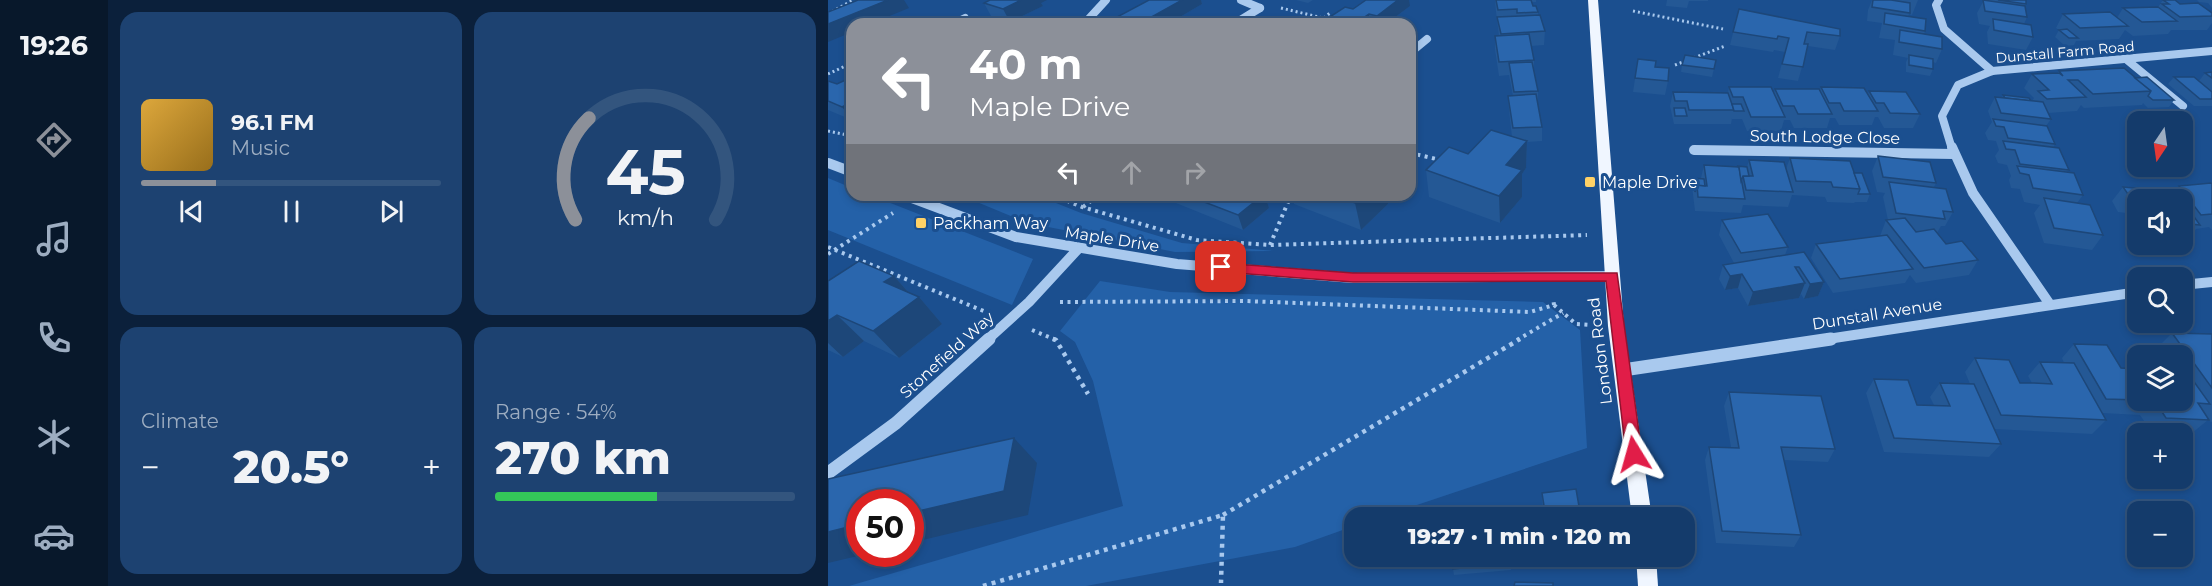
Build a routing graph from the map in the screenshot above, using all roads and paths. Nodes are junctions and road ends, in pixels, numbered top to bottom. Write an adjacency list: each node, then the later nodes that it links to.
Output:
1 (853, 0): 8 (path)
2 (1106, 0): 10 (street)
3 (1241, 0): 6 (street)
4 (1593, 0): 38 (main road, London Road)
5 (1939, 0): 21 (street)
6 (1260, 8): 11 (street); 12 (path)
7 (1633, 11): 13 (path)
8 (828, 14)
9 (1330, 14): 12 (path)
10 (1090, 18)
11 (1244, 18)
12 (1323, 18)
13 (1723, 28)
14 (1427, 39): 16 (street)
15 (1725, 46): 19 (path)
16 (1416, 48)
17 (2212, 51): 18 (street, Dunstall Farm Road)
18 (2127, 60): 21 (street, Dunstall Farm Road); 23 (street)
19 (1675, 65)
20 (846, 66): 22 (path)
21 (1992, 71): 28 (street, Dunstall Farm Road)
22 (828, 74)
23 (2183, 106)
24 (828, 131): 25 (path)
25 (846, 135)
26 (1694, 150): 28 (street, South Lodge Close)
27 (1416, 154): 29 (path)
28 (1954, 154): 50 (street, Dunstall Farm Road)
29 (1441, 160)
30 (828, 163): 31 (street)
31 (846, 170)
32 (903, 201): 42 (path)
33 (919, 201): 41 (street, Maple Drive)
34 (1068, 201): 37 (path)
35 (1090, 201): 37 (path)
36 (1289, 201): 39 (path)
37 (1082, 207): 39 (path)
38 (1608, 234): 39 (path); 45 (main road, London Road)
39 (1270, 245)
40 (828, 247): 42 (path)
41 (1078, 249): 44 (street, Maple Drive); 49 (street, Stonefield Way)
42 (836, 250): 43 (path); 53 (path)
43 (828, 254)
44 (1552, 276): 45 (street, Maple Drive); 51 (path)
45 (1612, 276): 54 (main road, London Road)
46 (2212, 282): 47 (street)
47 (2193, 284)
48 (2127, 293): 50 (street, Dunstall Avenue)
49 (1029, 302): 51 (path); 53 (street, Stonefield Way)
50 (2049, 303): 55 (street, Dunstall Avenue)
51 (1554, 305): 52 (path)
52 (1563, 313): 54 (path); 59 (path)
53 (1008, 321): 56 (path); 57 (street, Stonefield Way)
54 (1617, 326): 55 (main road, London Road)
55 (1623, 370): 58 (main road, London Road)
56 (1088, 394)
57 (828, 473)
58 (1640, 507)
59 (1223, 515): 61 (path); 62 (path)
60 (1647, 567): 63 (main road)
61 (1221, 583)
62 (983, 586)
63 (1648, 586)

